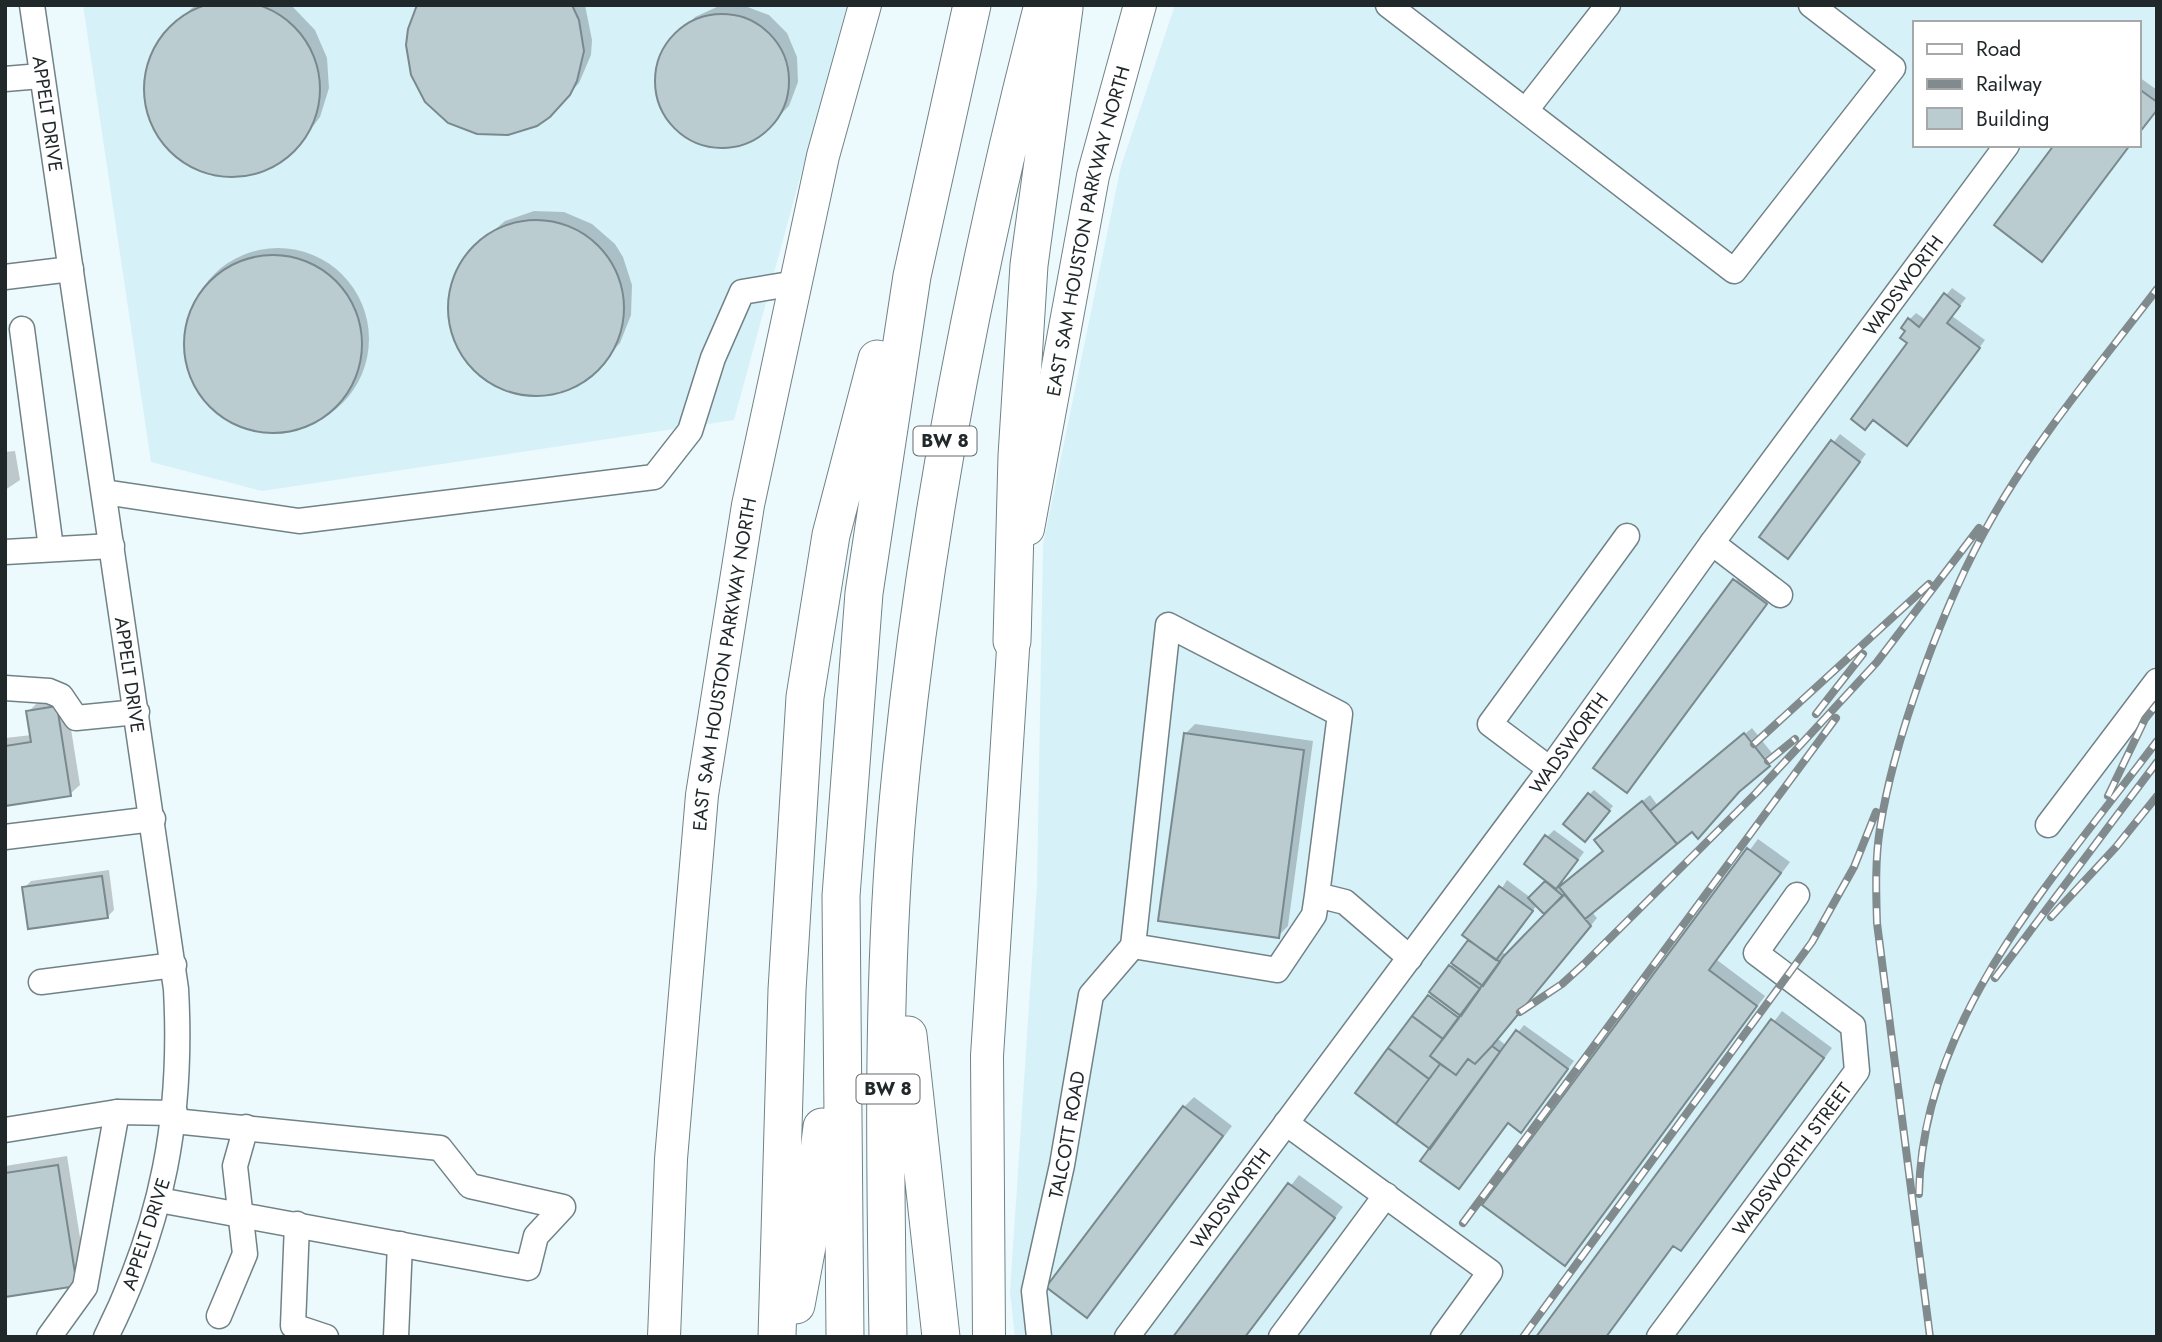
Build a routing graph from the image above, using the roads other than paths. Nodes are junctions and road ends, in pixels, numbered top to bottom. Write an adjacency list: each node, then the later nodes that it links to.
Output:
1 (32, 5): 11 (street, APPELT DRIVE)
2 (865, 5): 17 (main road, EAST SAM HOUSTON PARKWAY NORTH)
3 (972, 5): 10 (highway, BW 8)
4 (1042, 5): 34 (highway, BW 8)
5 (1064, 5): 26 (highway)
6 (1140, 5): 26 (main road, EAST SAM HOUSTON PARKWAY NORTH)
7 (1388, 5): 13 (street)
8 (1608, 5): 13 (street)
9 (1811, 5): 13 (street)
10 (962, 44): 37 (highway, BW 8); 47 (highway)
11 (41, 76): 12 (street); 15 (street, APPELT DRIVE)
12 (5, 79)
13 (1526, 110)
14 (2006, 147): 21 (street, WADSWORTH)
15 (71, 269): 16 (street); 19 (street, APPELT DRIVE)
16 (5, 277)
17 (796, 283): 19 (street); 58 (main road, EAST SAM HOUSTON PARKWAY NORTH)
18 (22, 329): 23 (street)
19 (104, 492): 22 (street, APPELT DRIVE)
20 (1627, 536): 30 (street)
21 (1712, 543): 25 (street); 30 (street, WADSWORTH)
22 (112, 546): 23 (street); 29 (street, APPELT DRIVE)
23 (51, 548): 24 (street)
24 (5, 552)
25 (1780, 595)
26 (1012, 641): 65 (main road, EAST SAM HOUSTON PARKWAY NORTH)
27 (2157, 681): 32 (street)
28 (5, 688): 29 (street)
29 (137, 712): 31 (street, APPELT DRIVE)
30 (1550, 769): 39 (street, WADSWORTH)
31 (153, 819): 33 (street); 40 (street, APPELT DRIVE)
32 (2048, 825)
33 (5, 837)
34 (892, 884): 63 (highway, BW 8); 64 (highway)
35 (1317, 895): 38 (street); 38 (street); 39 (street)
36 (1797, 895): 70 (street, WADSWORTH STREET)
37 (841, 896): 61 (highway); 62 (highway, BW 8)
38 (1133, 946): 66 (street, TALCOTT ROAD)
39 (1410, 958): 44 (street, WADSWORTH)
40 (174, 965): 41 (street); 43 (street, APPELT DRIVE)
41 (41, 982)
42 (117, 1112): 43 (street); 46 (street); 54 (street)
43 (175, 1117): 45 (street); 49 (street, APPELT DRIVE)
44 (1286, 1123): 48 (street); 67 (street, WADSWORTH)
45 (246, 1127): 50 (street); 52 (street)
46 (5, 1129)
47 (781, 1186): 59 (highway); 60 (highway)
48 (1386, 1195): 68 (street); 69 (street)
49 (159, 1200): 50 (street); 55 (street, APPELT DRIVE)
50 (238, 1213): 51 (street); 53 (street)
51 (297, 1224): 52 (street); 56 (street)
52 (400, 1244): 57 (street)
53 (219, 1316)
54 (49, 1337)
55 (106, 1337)
56 (326, 1337)
57 (396, 1337)
58 (664, 1337)
59 (764, 1337)
60 (777, 1337)
61 (789, 1337)
62 (845, 1337)
63 (888, 1337)
64 (941, 1337)
65 (989, 1337)
66 (1039, 1337)
67 (1127, 1337)
68 (1281, 1337)
69 (1443, 1337)
70 (1659, 1337)

